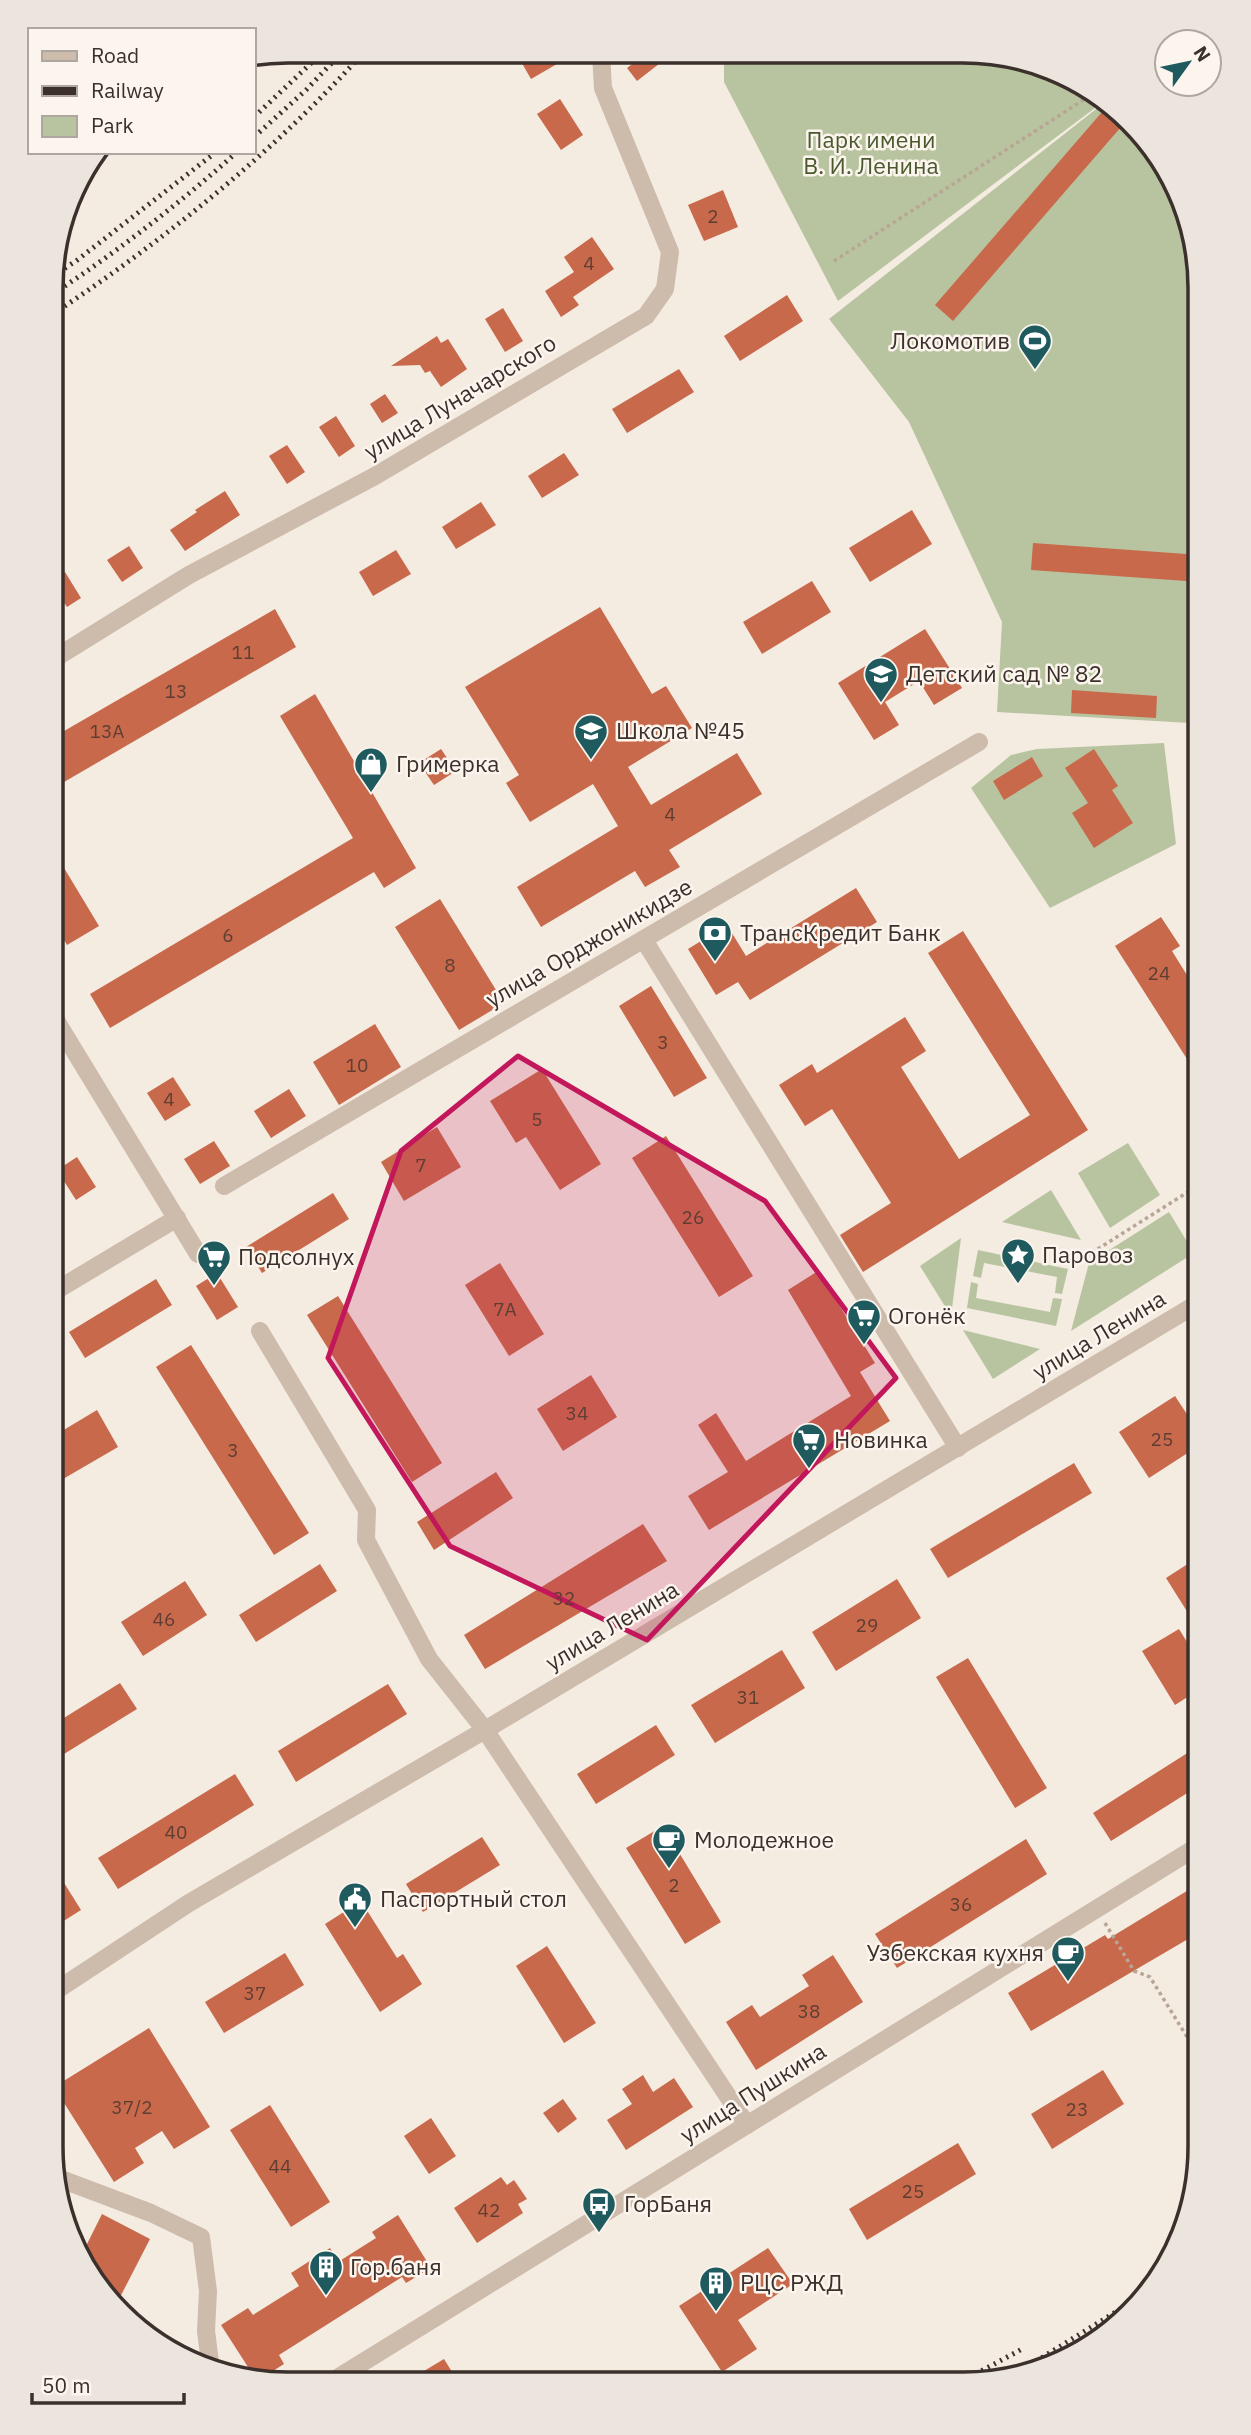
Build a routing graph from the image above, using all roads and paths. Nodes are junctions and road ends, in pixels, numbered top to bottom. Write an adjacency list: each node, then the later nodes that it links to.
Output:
1 (602, 63): 4 (street, улица Луначарского)
2 (1085, 99): 3 (path)
3 (834, 261)
4 (63, 653)
5 (979, 742): 6 (street, улица Орджоникидзе)
6 (644, 940): 8 (street, улица Орджоникидзе); 16 (street)
7 (63, 1032): 10 (street)
8 (224, 1186)
9 (1188, 1192): 12 (path)
10 (177, 1218): 11 (street); 13 (street)
11 (198, 1254)
12 (1074, 1264)
13 (63, 1286)
14 (1188, 1309): 16 (street, улица Ленина)
15 (260, 1331): 17 (street)
16 (958, 1448): 17 (street, улица Ленина)
17 (485, 1730): 20 (street, улица Ленина); 22 (street)
18 (1188, 1852): 19 (street, улица Пушкина)
19 (1097, 1909): 21 (path); 22 (street, улица Пушкина)
20 (63, 1986)
21 (1188, 2039)
22 (747, 2125): 25 (street, улица Пушкина)
23 (66, 2181): 24 (street)
24 (209, 2357)
25 (347, 2372)

